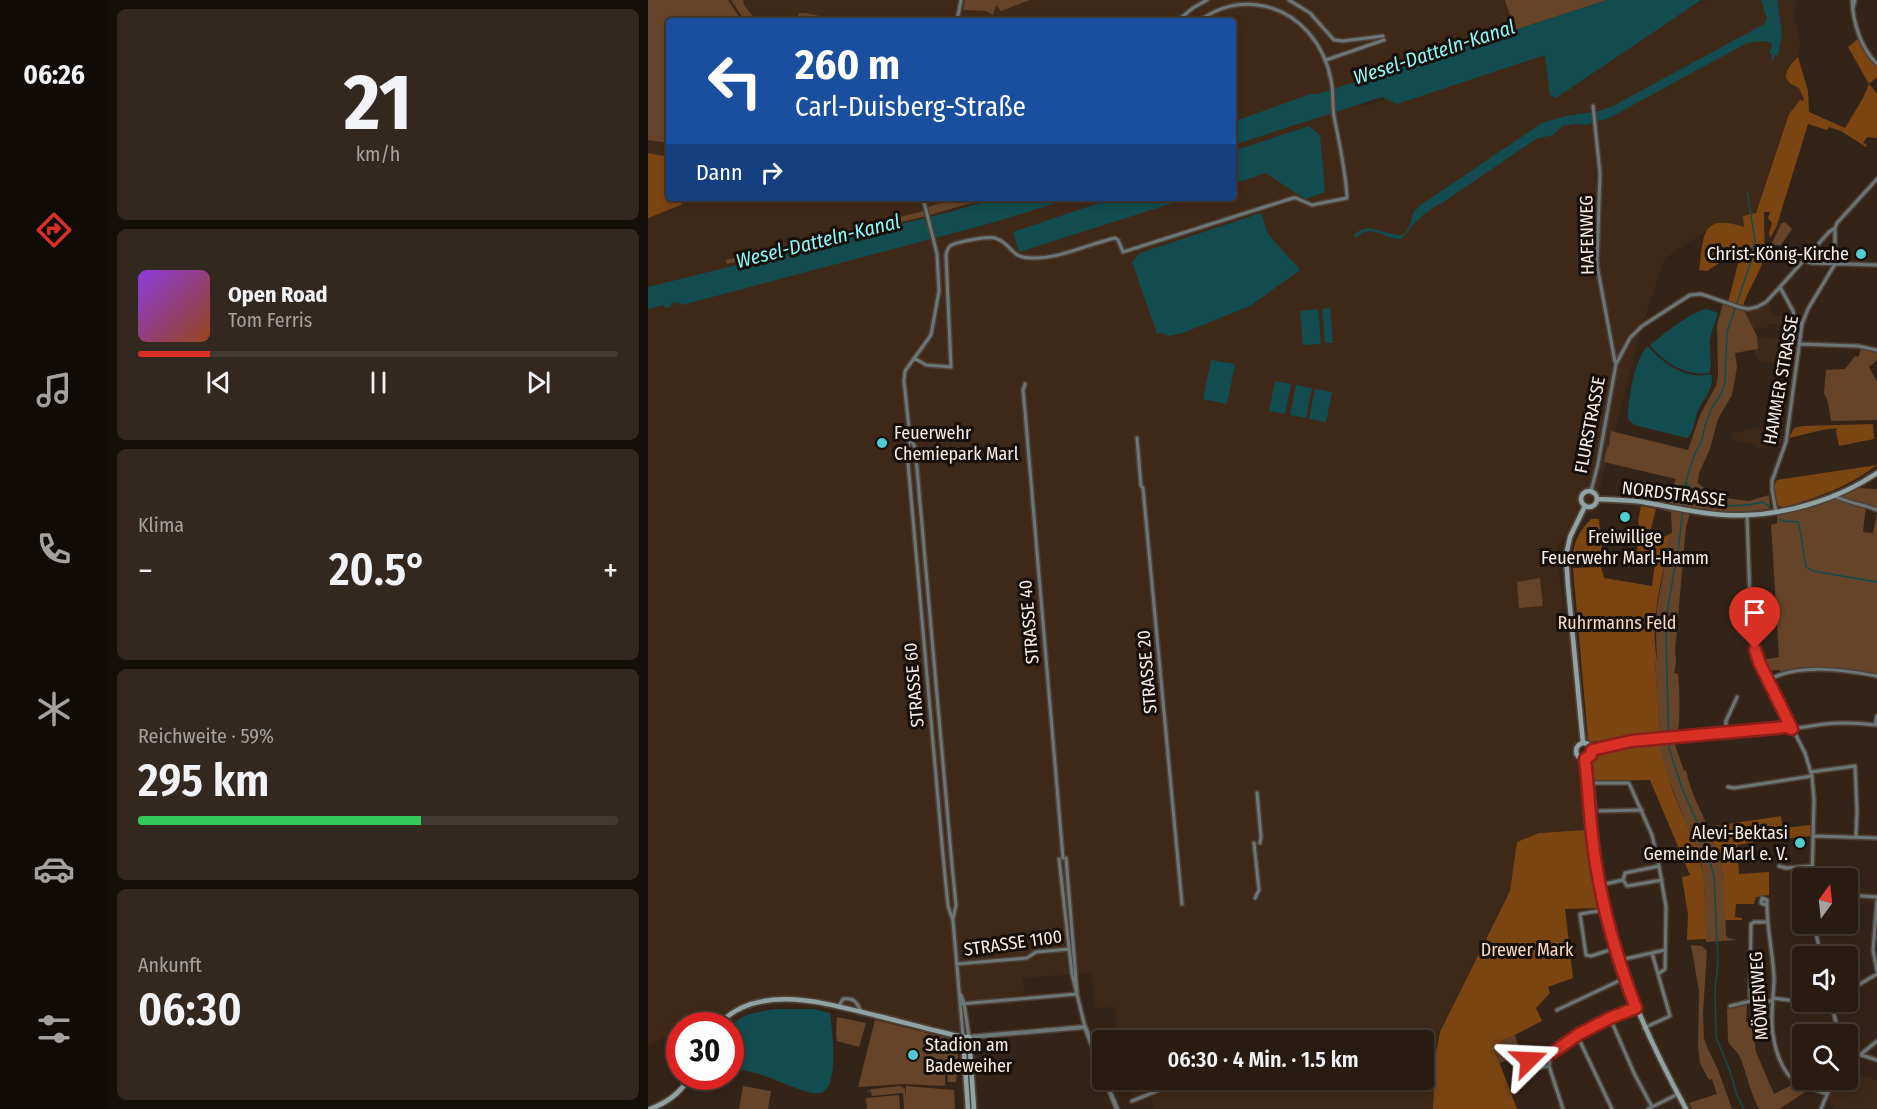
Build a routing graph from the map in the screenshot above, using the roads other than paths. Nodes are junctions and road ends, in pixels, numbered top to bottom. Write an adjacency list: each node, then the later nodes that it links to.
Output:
1 (961, 0): 5 (street)
2 (1207, 0): 6 (street)
3 (1290, 0): 8 (street)
4 (1853, 0): 9 (street)
5 (958, 18)
6 (1181, 18)
7 (1204, 18): 8 (street)
8 (1326, 60): 21 (street)
9 (1877, 64)
10 (1593, 106): 22 (street, HAFENWEG)
11 (1877, 179): 13 (street)
12 (924, 201): 21 (street)
13 (1835, 228): 14 (street); 15 (street)
14 (1804, 260): 15 (street); 17 (street)
15 (1835, 264): 16 (street); 18 (street, HAMMER STRASSE)
16 (1877, 265)
17 (1779, 287): 18 (street); 22 (street)
18 (1802, 324): 19 (street, HAMMER STRASSE)
19 (1799, 344): 20 (street); 32 (street, HAMMER STRASSE)
20 (1877, 350)
21 (914, 358): 24 (street, STRASSE 60)
22 (1616, 364): 27 (street, FLURSTRASSE)
23 (1025, 384): 55 (street, STRASSE 40)
24 (910, 438): 68 (street, STRASSE 60); 68 (street)
25 (1137, 438): 65 (street, STRASSE 20)
26 (1877, 473): 28 (main road); 28 (main road)
27 (1591, 491): 29 (main road); 30 (main road)
28 (1833, 495): 31 (street); 32 (main road, NORDSTRASSE)
29 (1598, 499): 30 (main road); 33 (main road, NORDSTRASSE)
30 (1585, 506): 41 (main road)
31 (1877, 510)
32 (1776, 512): 33 (main road, NORDSTRASSE)
33 (1747, 515): 35 (street)
34 (1877, 675): 35 (street)
35 (1768, 680): 39 (street)
36 (1737, 697): 40 (street)
37 (1877, 716): 38 (street)
38 (1876, 725): 39 (street)
39 (1792, 729): 40 (street); 44 (street)
40 (1726, 733): 42 (street)
41 (1583, 743): 42 (main road); 43 (main road)
42 (1592, 750): 43 (main road)
43 (1585, 759): 61 (main road)
44 (1812, 774): 46 (street); 50 (street); 51 (street)
45 (1596, 783): 48 (street)
46 (1728, 787)
47 (1257, 793): 54 (street)
48 (1642, 810): 49 (street); 56 (street)
49 (1600, 811)
50 (1814, 836): 51 (street); 58 (street)
51 (1856, 836): 52 (street)
52 (1877, 838)
53 (1254, 843): 63 (street)
54 (1260, 843)
55 (1063, 858): 71 (street); 71 (street, STRASSE 40)
56 (1659, 866): 59 (street); 60 (street)
57 (1779, 866): 58 (street)
58 (1812, 866)
59 (1623, 880): 60 (street); 61 (street)
60 (1662, 880): 72 (street)
61 (1600, 885): 67 (main road)
62 (1858, 896): 64 (street)
63 (1256, 898)
64 (1877, 899): 76 (street)
65 (1182, 904)
66 (1766, 905): 69 (street, MÖWENWEG)
67 (1605, 910): 70 (main road); 70 (street)
68 (953, 921): 75 (street, STRASSE 60)
69 (1767, 922): 81 (street, MÖWENWEG); 82 (street)
70 (1616, 948): 74 (main road)
71 (1071, 949): 75 (street, STRASSE 1100); 80 (street)
72 (1665, 950): 73 (street); 77 (street)
73 (1652, 953): 74 (street); 77 (street)
74 (1620, 960): 78 (main road)
75 (957, 964): 84 (street, STRASSE 60)
76 (1877, 972): 79 (street)
77 (1658, 974): 93 (street)
78 (1625, 978): 87 (main road); 88 (street)
79 (1858, 984)
80 (1077, 994): 84 (street); 92 (street)
81 (1773, 1000): 82 (street); 83 (street); 109 (street, MÖWENWEG)
82 (1751, 1001): 85 (street)
83 (1792, 1001)
84 (962, 1004): 95 (street, STRASSE 60)
85 (1730, 1006)
86 (838, 1007): 89 (main road); 89 (street); 90 (main road)
87 (1636, 1008): 91 (street); 93 (main road)
88 (1557, 1010)
89 (861, 1011): 95 (main road)
90 (734, 1012)
91 (1610, 1018): 94 (street); 112 (street)
92 (1085, 1027): 95 (street); 97 (street)
93 (1644, 1028): 108 (main road)
94 (1577, 1035): 98 (street); 118 (street)
95 (966, 1037): 114 (main road); 115 (main road)
96 (1877, 1041): 99 (street)
97 (1092, 1046)
98 (1552, 1053): 100 (street); 102 (street)
99 (1860, 1055): 101 (street)
100 (1550, 1060): 102 (street); 103 (street)
101 (1877, 1060)
102 (1528, 1063): 103 (street)
103 (1550, 1066): 117 (street)
104 (680, 1090): 111 (main road)
105 (1110, 1090): 116 (street)
106 (1160, 1090): 110 (street)
107 (1829, 1090): 109 (street)
108 (1678, 1094): 112 (street); 119 (main road)
109 (1827, 1094): 120 (street)
110 (1132, 1101)
111 (663, 1107): 113 (main road)
112 (1650, 1108)
113 (650, 1109)
114 (968, 1109)
115 (974, 1109)
116 (1117, 1109)
117 (1563, 1109)
118 (1612, 1109)
119 (1686, 1109)
120 (1821, 1109)

